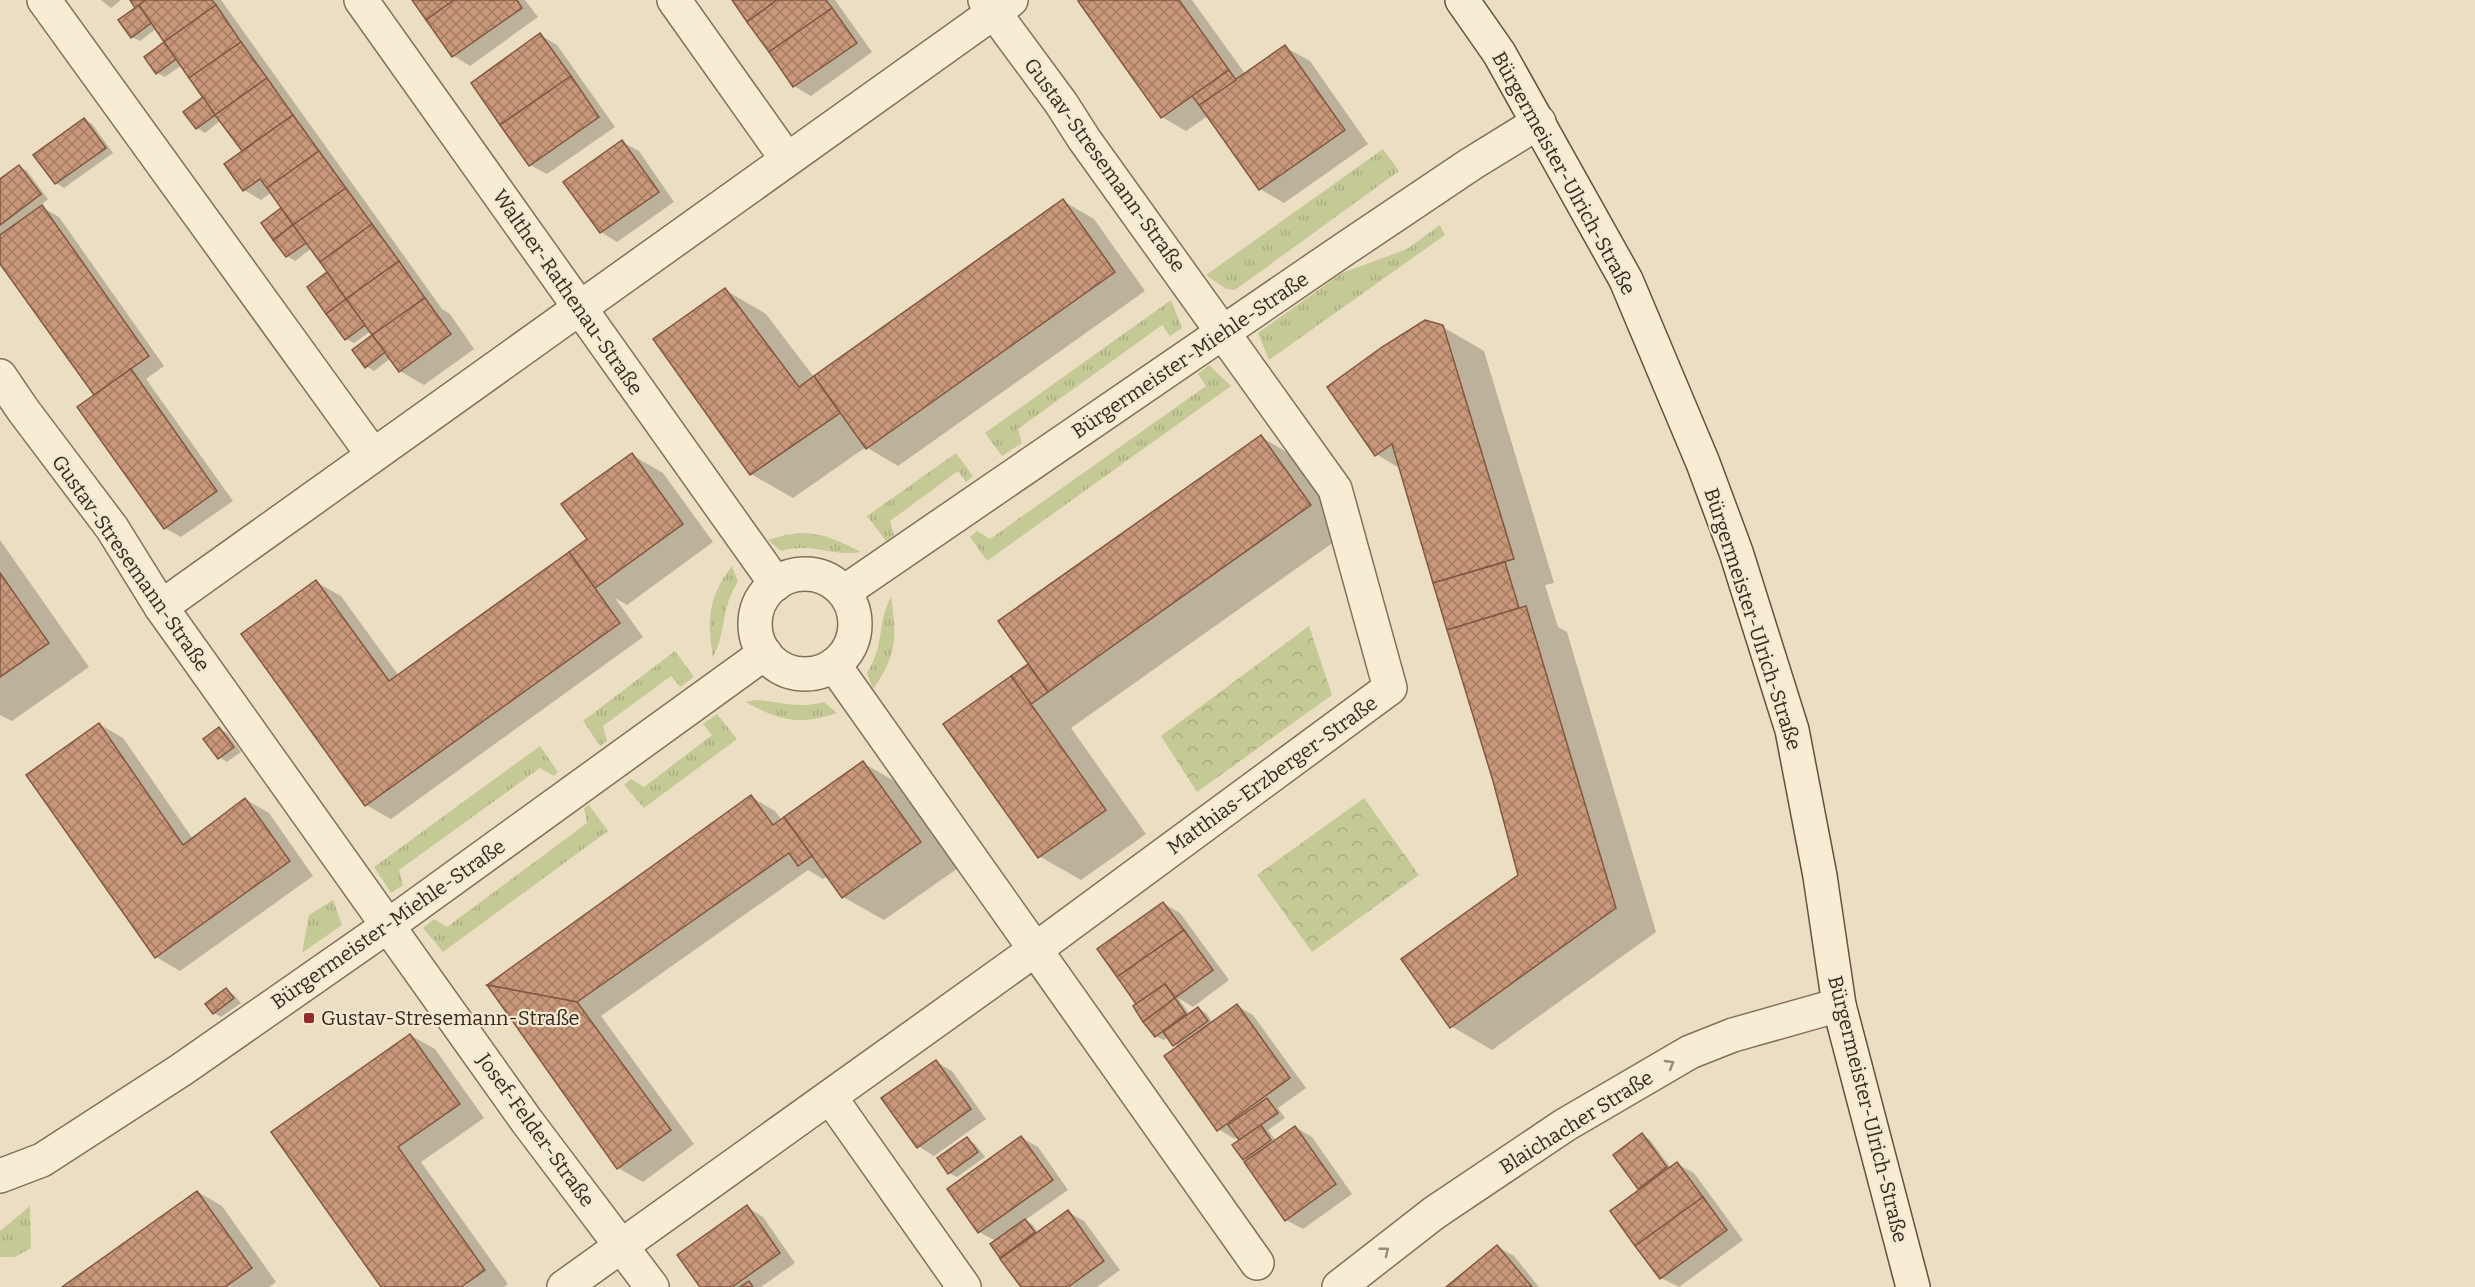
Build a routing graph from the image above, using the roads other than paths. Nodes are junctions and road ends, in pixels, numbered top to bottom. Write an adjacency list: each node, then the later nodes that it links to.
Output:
1 (44, 0): 11 (street)
2 (361, 0): 8 (street, Walther-Rathenau-Straße)
3 (674, 0): 7 (street)
4 (1462, 0): 6 (street, Bürgermeister-Ulrich-Straße)
5 (997, 4): 7 (street); 9 (street, Gustav-Stresemann-Straße)
6 (1539, 122): 9 (street, Bürgermeister-Miehle-Straße); 19 (street, Bürgermeister-Ulrich-Straße)
7 (786, 158): 8 (street)
8 (579, 308): 11 (street); 12 (street, Walther-Rathenau-Straße)
9 (1223, 332): 13 (street, Bürgermeister-Miehle-Straße); 18 (street, Matthias-Erzberger-Straße)
10 (0, 376): 14 (street, Gustav-Stresemann-Straße)
11 (373, 455): 14 (street)
12 (776, 584): 13 (street); 15 (street)
13 (844, 592): 16 (street)
14 (161, 607): 17 (street, Gustav-Stresemann-Straße)
15 (765, 653): 16 (street); 17 (street, Bürgermeister-Miehle-Straße)
16 (834, 665): 18 (street)
17 (388, 925): 21 (street, Bürgermeister-Miehle-Straße); 22 (street, Josef-Felder-Straße)
18 (1036, 949): 20 (street, Matthias-Erzberger-Straße); 23 (street)
19 (1839, 1005): 27 (street, Blaichacher Straße, one-way to 19); 28 (street, Bürgermeister-Ulrich-Straße)
20 (830, 1097): 22 (street, Matthias-Erzberger-Straße); 26 (street)
21 (0, 1176)
22 (622, 1246): 24 (street); 25 (street, Josef-Felder-Straße)
23 (1257, 1263)
24 (564, 1287)
25 (652, 1287)
26 (964, 1287)
27 (1339, 1287)
28 (1913, 1287)

